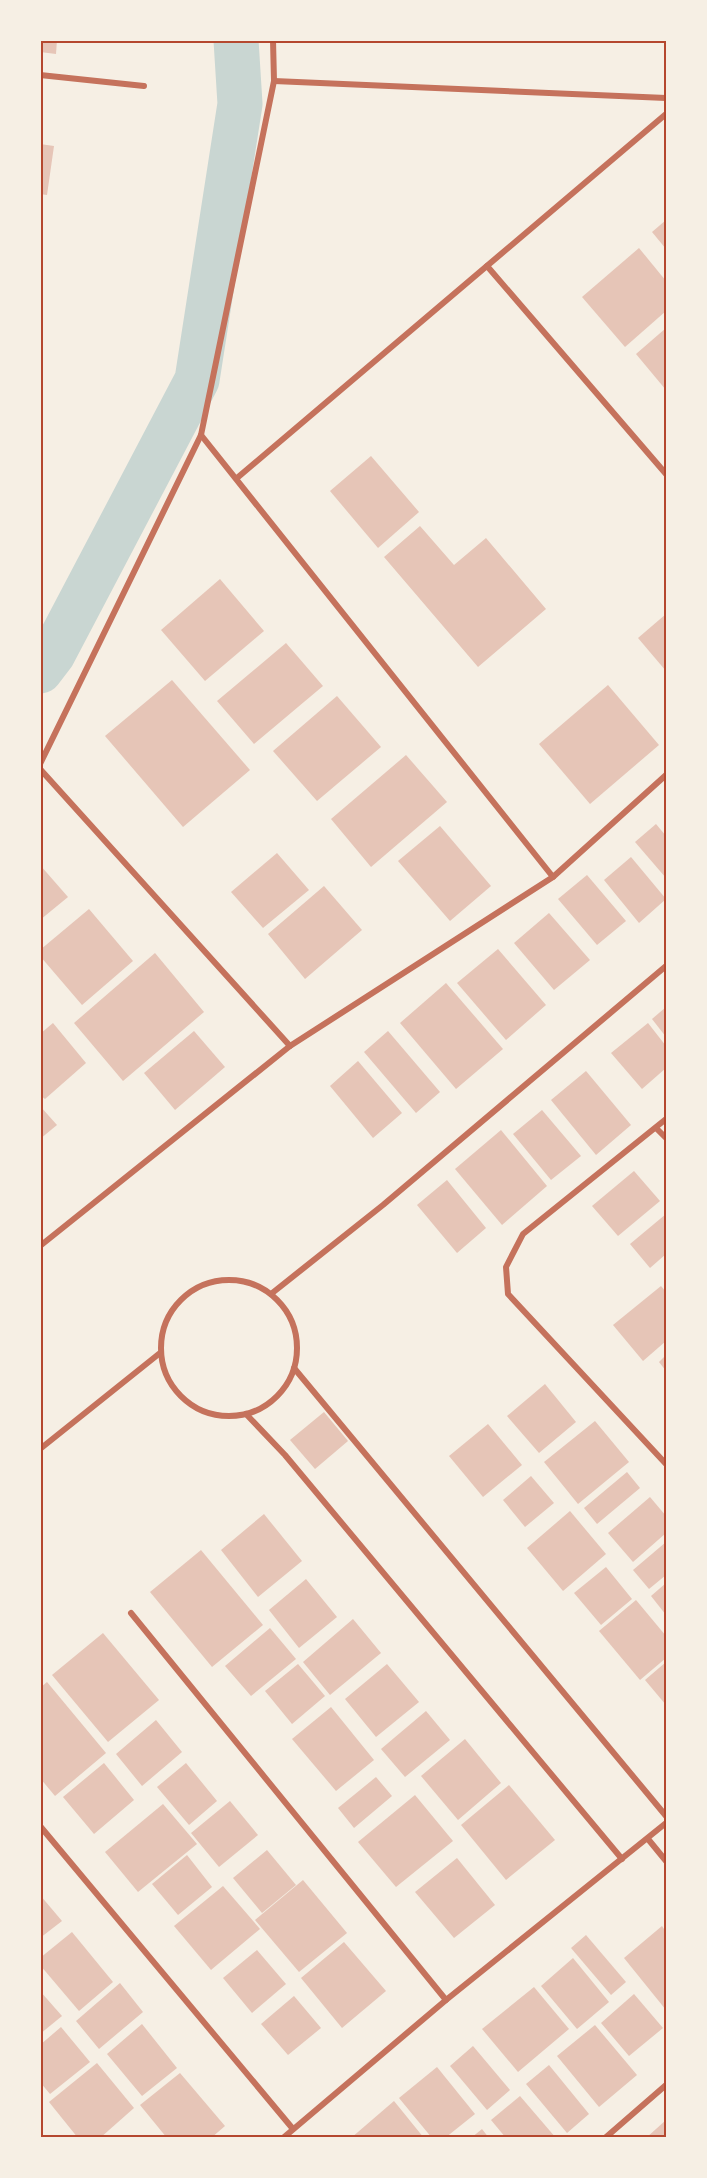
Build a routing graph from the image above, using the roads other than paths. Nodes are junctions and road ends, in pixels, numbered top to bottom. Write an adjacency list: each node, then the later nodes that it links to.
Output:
1 (273, 40): 3 (street)
2 (40, 75): 4 (street)
3 (274, 81): 5 (street); 8 (street)
4 (144, 86)
5 (666, 98)
6 (666, 114): 7 (street)
7 (487, 266): 9 (street); 10 (street)
8 (201, 435): 10 (street); 11 (street)
9 (666, 474)
10 (237, 478): 14 (street)
11 (40, 764)
12 (40, 769): 16 (street)
13 (666, 776): 14 (street)
14 (553, 877): 16 (street)
15 (666, 966): 21 (street)
16 (290, 1046): 20 (street)
17 (666, 1119): 18 (street)
18 (656, 1128): 19 (street); 26 (street)
19 (666, 1138)
20 (40, 1246)
21 (271, 1294): 22 (street); 23 (street)
22 (160, 1353): 24 (street); 25 (street)
23 (294, 1368): 24 (street); 28 (street)
24 (246, 1414): 32 (street)
25 (40, 1449)
26 (666, 1464)
27 (131, 1613): 34 (street)
28 (666, 1816)
29 (666, 1823): 31 (street)
30 (40, 1826): 36 (street)
31 (648, 1839): 32 (street); 33 (street)
32 (622, 1859): 34 (street)
33 (666, 1861)
34 (446, 2000): 36 (street)
35 (666, 2085): 38 (street)
36 (293, 2129): 37 (street)
37 (283, 2138)
38 (605, 2138)

